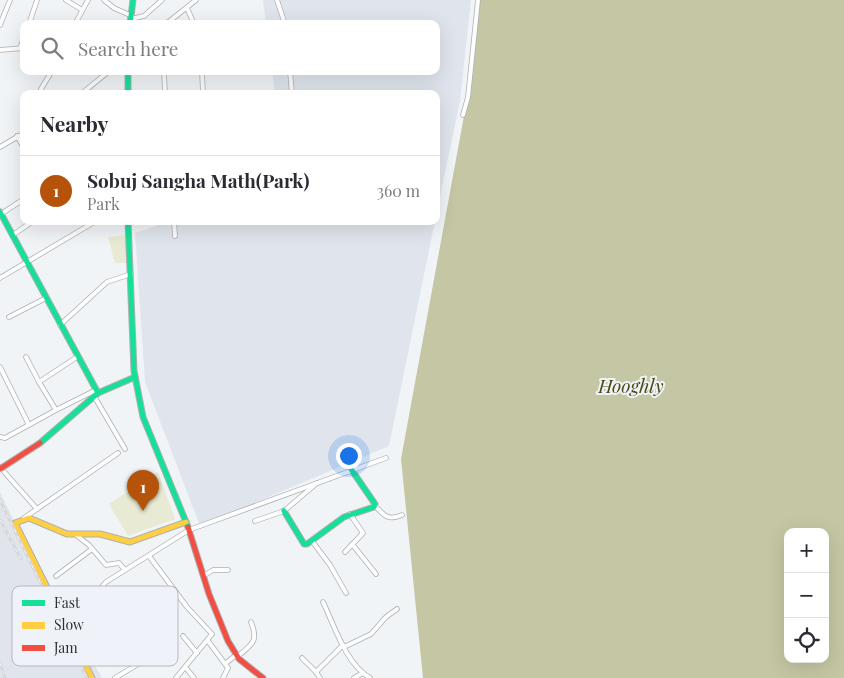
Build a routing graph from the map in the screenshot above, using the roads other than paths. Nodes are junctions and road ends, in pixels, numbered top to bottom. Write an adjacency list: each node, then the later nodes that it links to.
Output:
1 (10, 0): 19 (street)
2 (37, 0): 13 (street)
3 (66, 0): 12 (street)
4 (88, 0): 12 (street)
5 (104, 0): 15 (street)
6 (134, 0): 15 (street)
7 (162, 0): 15 (street)
8 (196, 0): 11 (street)
9 (277, 0): 18 (street)
10 (478, 0): 34 (street)
11 (187, 8): 16 (street); 17 (street)
12 (82, 10): 14 (street)
13 (30, 20)
14 (77, 20)
15 (131, 20)
16 (171, 20)
17 (192, 20)
18 (283, 20)
19 (0, 22)
20 (20, 48): 21 (street)
21 (0, 50)
22 (50, 75): 28 (street)
23 (104, 75): 29 (street)
24 (128, 75): 30 (street)
25 (164, 75): 31 (street)
26 (202, 75): 32 (street)
27 (290, 75): 33 (street)
28 (41, 90)
29 (85, 90)
30 (128, 90)
31 (165, 90)
32 (203, 90)
33 (292, 90)
34 (463, 115)
35 (20, 135): 36 (street)
36 (17, 136): 37 (street); 38 (street)
37 (20, 141)
38 (0, 147)
39 (20, 202): 40 (street)
40 (0, 214): 45 (street)
41 (27, 225): 45 (street)
42 (88, 225): 47 (street)
43 (128, 225): 48 (street)
44 (174, 225): 46 (street)
45 (13, 235): 47 (street)
46 (175, 236)
47 (27, 262): 49 (street); 50 (street)
48 (131, 274): 52 (street); 56 (street)
49 (0, 278)
50 (46, 298): 51 (street); 52 (street)
51 (10, 317)
52 (60, 324): 54 (street)
53 (26, 357): 57 (street)
54 (77, 357): 57 (street); 58 (street)
55 (0, 367): 60 (street)
56 (135, 377): 58 (street); 76 (street)
57 (39, 382): 59 (street)
58 (96, 393): 59 (street); 63 (street); 66 (street, bridge)
59 (56, 410): 60 (street)
60 (29, 425): 61 (street)
61 (1, 438): 62 (street)
62 (0, 445)
63 (125, 449)
64 (118, 453): 70 (street)
65 (386, 458): 67 (street)
66 (0, 468): 70 (street)
67 (351, 469): 68 (street); 69 (street)
68 (318, 481): 71 (street); 77 (street)
69 (375, 506): 72 (street); 73 (street)
70 (37, 509): 74 (street)
71 (284, 511): 75 (street); 79 (street)
72 (350, 514): 79 (street); 80 (street)
73 (402, 515)
74 (24, 518): 78 (street); 89 (street)
75 (256, 521)
76 (186, 522): 77 (street); 78 (street)
77 (189, 530): 83 (street); 88 (street)
78 (76, 535): 81 (street)
79 (312, 541): 92 (street)
80 (352, 544): 82 (street); 86 (street)
81 (92, 549): 84 (street); 87 (street)
82 (345, 552)
83 (150, 556): 84 (street); 91 (street)
84 (125, 570): 90 (street)
85 (228, 570): 88 (street)
86 (376, 574)
87 (56, 576)
88 (203, 576): 97 (street)
89 (46, 586)
90 (102, 586)
91 (172, 586)
92 (346, 593)
93 (178, 594): 98 (street)
94 (323, 602): 101 (street)
95 (397, 609): 101 (street)
96 (251, 622): 103 (street)
97 (223, 630): 98 (street); 103 (street)
98 (212, 634): 100 (street)
99 (183, 636): 102 (street)
100 (208, 641): 102 (street); 105 (street)
101 (344, 646): 109 (street); 110 (street)
102 (198, 653): 108 (street)
103 (237, 656): 105 (street); 116 (street)
104 (302, 658): 109 (street)
105 (226, 663): 115 (street)
106 (86, 666): 111 (street)
107 (134, 666): 112 (street)
108 (186, 668): 113 (street); 114 (street)
109 (316, 672): 117 (street)
110 (362, 674): 118 (street); 119 (street)
111 (92, 678)
112 (114, 678)
113 (176, 678)
114 (194, 678)
115 (224, 678)
116 (263, 678)
117 (320, 678)
118 (354, 678)
119 (370, 678)

